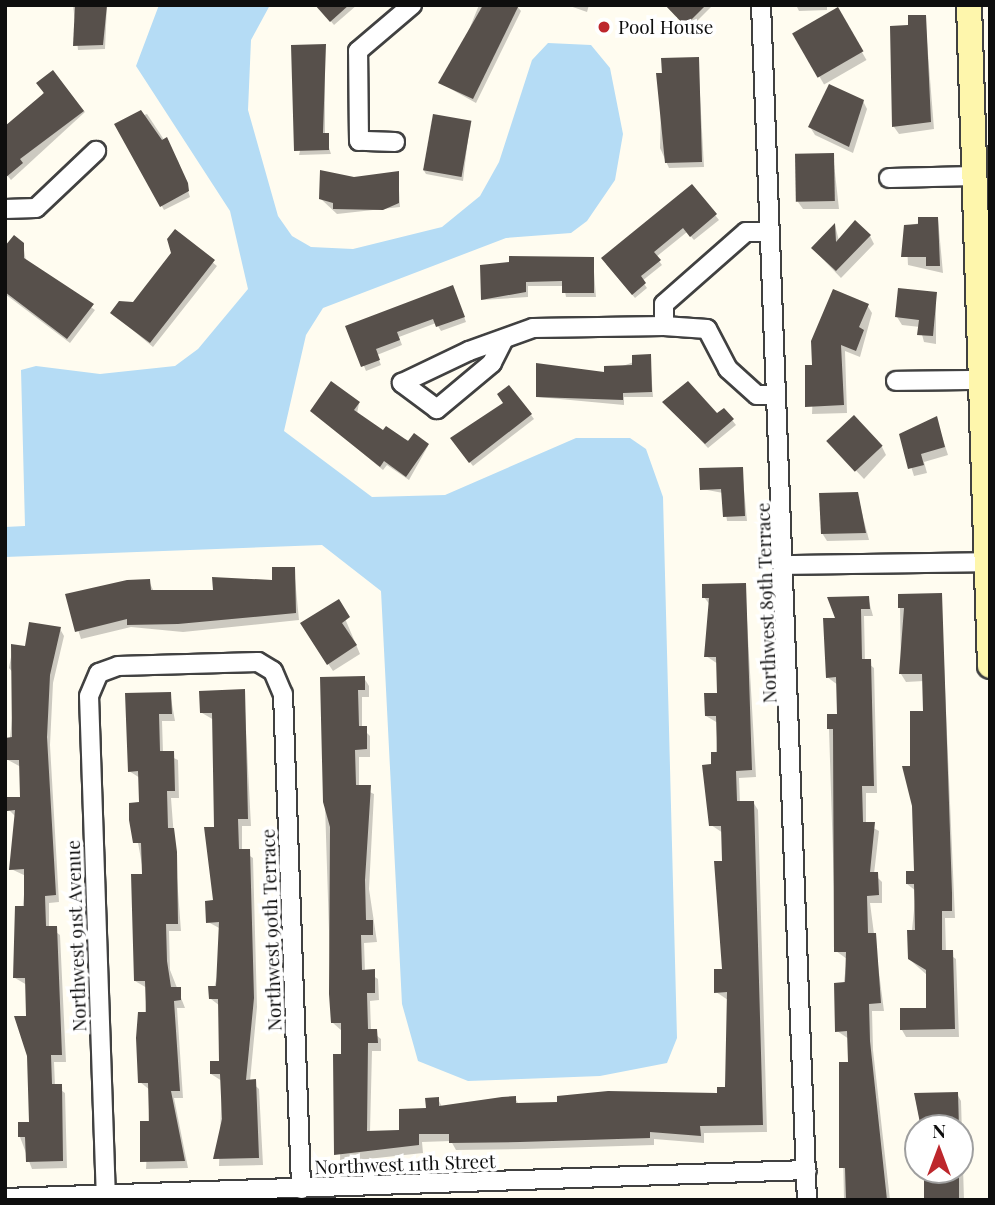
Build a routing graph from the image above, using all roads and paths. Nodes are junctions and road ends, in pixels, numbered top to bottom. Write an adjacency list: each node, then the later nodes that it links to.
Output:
1 (412, 5): 4 (street)
2 (761, 5): 9 (street, Northwest 89th Terrace)
3 (969, 5): 6 (main road)
4 (395, 142)
5 (96, 150): 8 (street)
6 (975, 176): 7 (street); 12 (main road)
7 (889, 178)
8 (5, 209)
9 (768, 232): 10 (street); 14 (street, Northwest 89th Terrace)
10 (664, 326): 11 (street); 14 (street)
11 (504, 339): 11 (street)
12 (981, 380): 13 (street); 15 (main road)
13 (896, 382)
14 (774, 395): 16 (street, Northwest 89th Terrace)
15 (988, 562): 16 (street); 17 (main road)
16 (786, 565): 19 (street, Northwest 89th Terrace)
17 (990, 666)
18 (99, 673): 20 (street, Northwest 90th Terrace); 22 (street, Northwest 91st Avenue)
19 (807, 1170): 20 (street, Northwest 11th Street); 23 (street, Northwest 89th Terrace)
20 (301, 1189): 22 (street, Northwest 11th Street)
21 (5, 1198): 22 (street, Northwest 11th Street)
22 (106, 1198)
23 (807, 1200)

